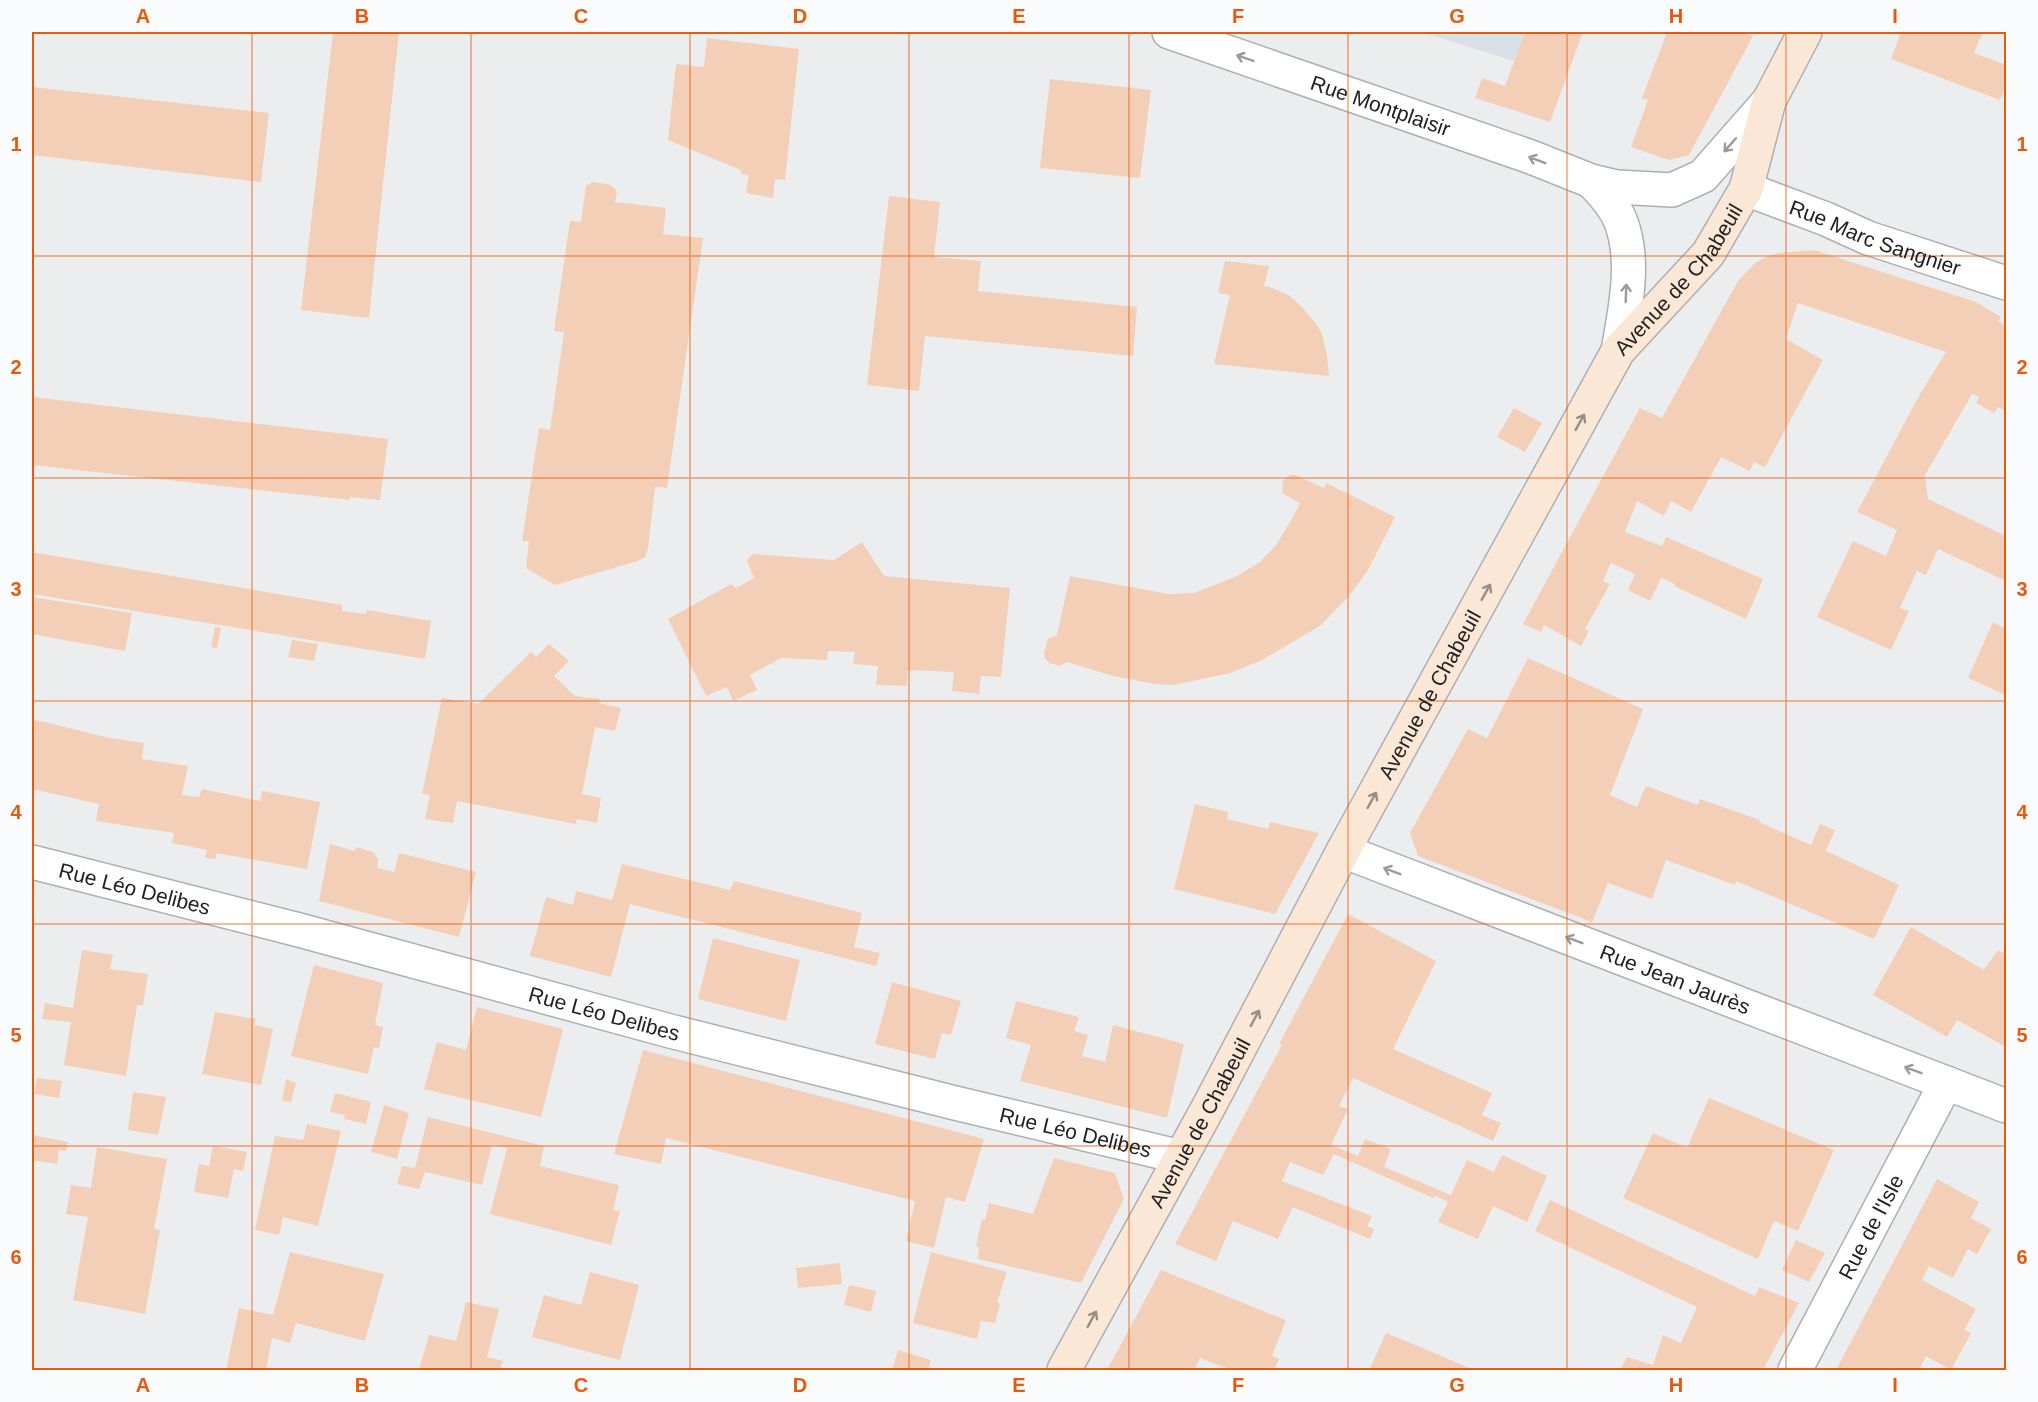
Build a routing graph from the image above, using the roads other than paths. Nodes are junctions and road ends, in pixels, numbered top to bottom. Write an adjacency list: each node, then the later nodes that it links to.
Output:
1 (1169, 32): 4 (street, Rue Montplaisir, one-way to 1)
2 (1797, 45): 3 (main road, Avenue de Chabeuil)
3 (1769, 101): 4 (street, Rue Montplaisir, one-way to 4); 5 (main road, Avenue de Chabeuil)
4 (1591, 181): 7 (street, Rue Montplaisir, one-way to 4)
5 (1746, 189): 6 (street, Rue Marc Sangnier); 7 (main road, Avenue de Chabeuil)
6 (2007, 283)
7 (1618, 351): 8 (main road, Avenue de Chabeuil, one-way to 7)
8 (1343, 851): 10 (street, Rue Jean Jaurès, one-way to 8); 12 (main road, Avenue de Chabeuil, one-way to 8)
9 (32, 862): 12 (street, Rue Léo Delibes)
10 (1946, 1083): 11 (street, Rue Jean Jaurès); 14 (street, Rue de l'Isle)
11 (2007, 1106)
12 (1181, 1156): 13 (main road, Avenue de Chabeuil, one-way to 12)
13 (1064, 1371)
14 (1795, 1371)

